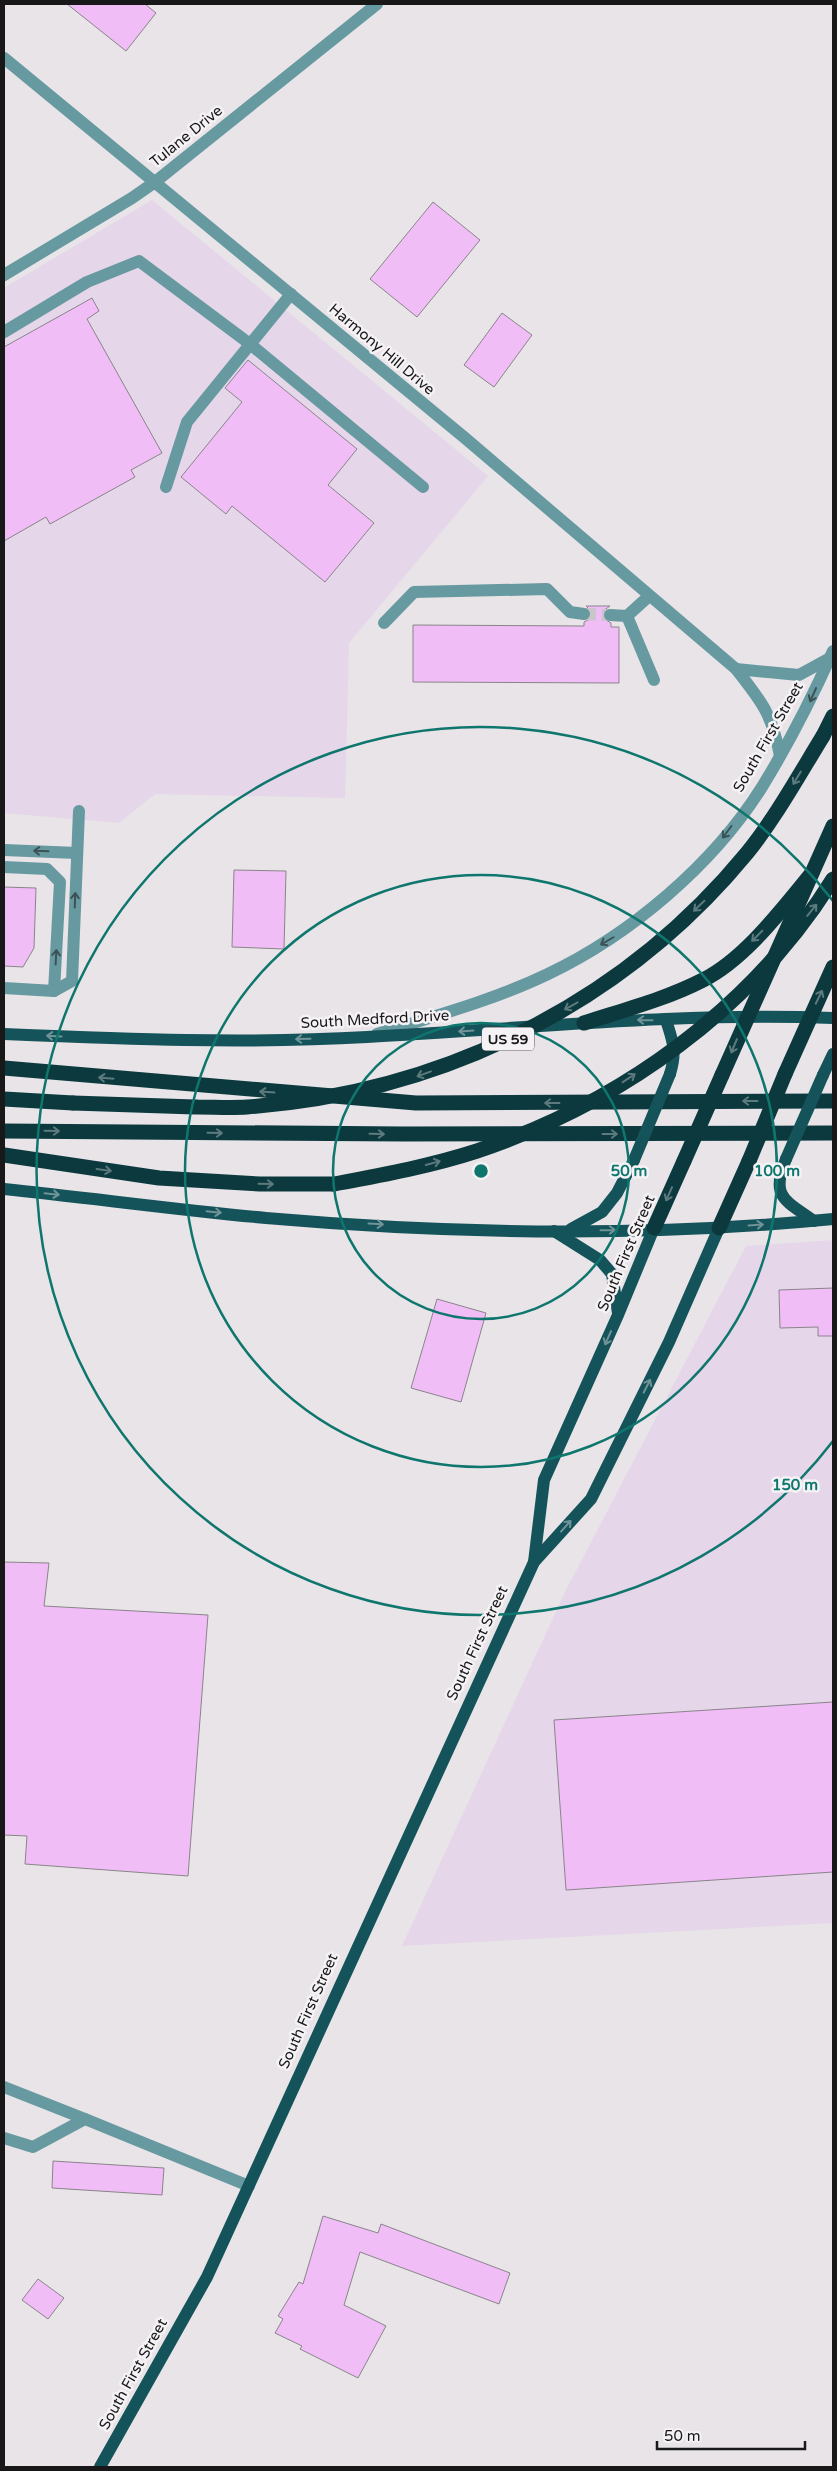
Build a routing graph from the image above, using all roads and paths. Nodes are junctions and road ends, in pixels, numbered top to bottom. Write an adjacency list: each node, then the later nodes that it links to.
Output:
1 (377, 4): 3 (street, Tulane Drive)
2 (4, 58): 3 (street, Harmony Hill Drive)
3 (155, 182): 4 (street, Tulane Drive); 5 (street, Harmony Hill Drive)
4 (4, 275)
5 (290, 294): 7 (street); 10 (street, Harmony Hill Drive)
6 (4, 332): 7 (street)
7 (250, 344): 8 (street); 9 (street)
8 (166, 487)
9 (423, 487)
10 (648, 597): 13 (street); 16 (street, Harmony Hill Drive)
11 (584, 614): 14 (street)
12 (610, 615): 13 (street)
13 (627, 616): 17 (street)
14 (384, 623)
15 (832, 654): 16 (street); 19 (street, South First Street, one-way to 19)
16 (736, 669): 19 (street, Harmony Hill Drive)
17 (654, 680)
18 (833, 716): 39 (highway, US 59, one-way to 39, bridge)
19 (780, 756): 36 (street, South First Street, one-way to 36)
20 (79, 811): 23 (street)
21 (833, 826): 25 (highway, South First Street)
22 (4, 850): 23 (street, one-way to 22)
23 (77, 853): 29 (street, one-way to 23)
24 (4, 867): 29 (street, one-way to 24)
25 (812, 873): 31 (highway, South First Street); 34 (highway, one-way to 34)
26 (833, 879): 43 (highway, one-way to 26, bridge)
27 (833, 967): 30 (highway, South First Street, one-way to 27)
28 (4, 988): 29 (street)
29 (54, 991)
30 (809, 1017): 31 (main road, South Medford Drive); 32 (main road, South Medford Drive); 48 (highway, South First Street, bridge)
31 (746, 1018): 33 (main road, South Medford Drive); 47 (highway, South First Street, one-way to 47, bridge)
32 (833, 1018)
33 (666, 1020): 34 (main road, South Medford Drive, one-way to 34); 50 (main road, bridge)
34 (584, 1023): 36 (main road, South Medford Drive, one-way to 36)
35 (4, 1034): 36 (main road, South Medford Drive, one-way to 35)
36 (365, 1038)
37 (833, 1054): 46 (main road, bridge)
38 (4, 1068): 40 (highway, one-way to 38)
39 (4, 1099)
40 (833, 1101)
41 (4, 1131): 42 (highway, one-way to 42)
42 (833, 1133)
43 (4, 1156)
44 (4, 1189): 49 (main road, one-way to 49)
45 (833, 1218): 46 (main road)
46 (814, 1220): 48 (main road, one-way to 46)
47 (654, 1228): 48 (main road); 50 (main road, one-way to 47); 51 (main road, South First Street)
48 (719, 1228): 52 (main road, South First Street, one-way to 48)
49 (552, 1230): 50 (main road); 51 (main road)
50 (569, 1230)
51 (618, 1315): 52 (main road, South First Street, one-way to 52)
52 (534, 1562): 56 (main road, South First Street)
53 (4, 2087): 54 (street)
54 (85, 2119): 55 (street); 56 (street)
55 (4, 2138)
56 (250, 2186): 57 (main road, South First Street)
57 (100, 2467)

